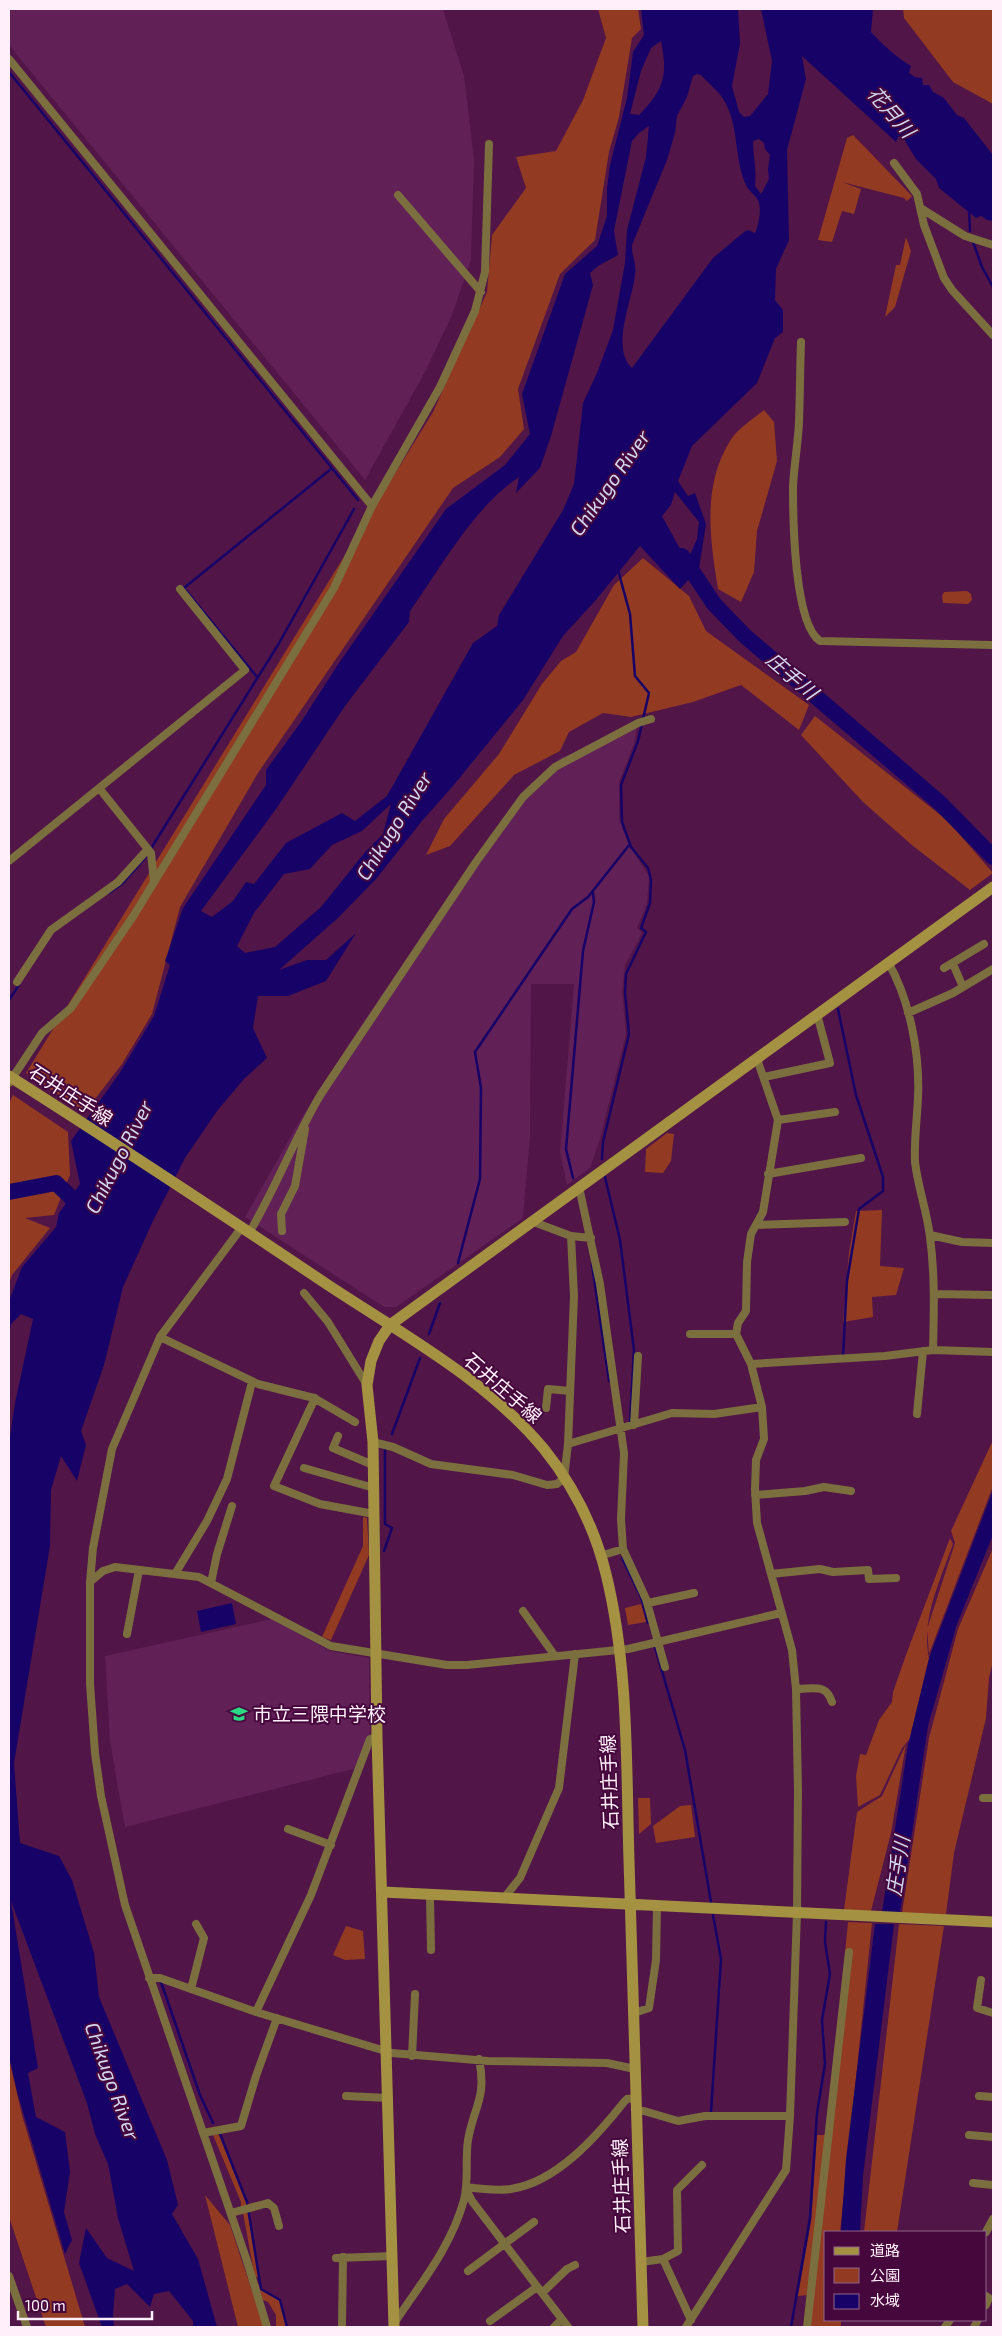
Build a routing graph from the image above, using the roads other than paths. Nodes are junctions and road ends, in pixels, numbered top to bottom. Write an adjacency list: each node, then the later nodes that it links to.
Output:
1 (9, 59): 10 (street)
2 (489, 144): 7 (street)
3 (894, 163): 5 (street)
4 (398, 195): 7 (street)
5 (922, 209): 6 (street); 8 (street)
6 (993, 245)
7 (481, 292): 10 (street)
8 (993, 335)
9 (801, 342): 12 (street)
10 (372, 506): 17 (street)
11 (180, 589): 14 (street)
12 (993, 645)
13 (651, 719): 32 (street)
14 (99, 788): 15 (street); 16 (street)
15 (150, 851): 17 (street); 24 (street)
16 (9, 861)
17 (154, 882): 30 (street)
18 (993, 887): 20 (street)
19 (984, 944): 21 (street)
20 (888, 962): 26 (street); 27 (street)
21 (952, 964): 22 (street); 25 (street)
22 (944, 968)
23 (993, 969): 25 (street)
24 (17, 982)
25 (963, 987): 26 (street)
26 (908, 1013): 42 (street)
27 (817, 1014): 28 (street); 29 (street)
28 (757, 1059): 29 (street); 36 (street)
29 (764, 1077): 33 (street)
30 (10, 1079): 40 (street, 石井庄手線)
31 (835, 1112): 33 (street)
32 (307, 1117): 40 (street); 41 (street)
33 (778, 1120): 35 (street)
34 (861, 1158): 35 (street)
35 (768, 1174): 39 (street)
36 (579, 1187): 37 (street); 44 (street)
37 (531, 1221): 43 (street); 49 (street)
38 (845, 1222): 39 (street)
39 (756, 1225): 51 (street)
40 (241, 1227): 49 (street, 石井庄手線); 52 (street)
41 (282, 1231)
42 (930, 1235): 45 (street); 47 (street)
43 (572, 1236): 44 (street); 60 (street)
44 (588, 1238): 67 (street)
45 (993, 1243)
46 (304, 1294): 59 (street)
47 (935, 1294): 48 (street); 53 (street)
48 (993, 1295)
49 (390, 1325): 59 (street); 73 (street, 石井庄手線)
50 (690, 1334): 51 (street)
51 (736, 1334): 57 (street)
52 (160, 1337): 58 (street); 85 (street)
53 (933, 1350): 54 (street); 55 (street)
54 (923, 1351): 57 (street); 64 (street)
55 (993, 1352)
56 (638, 1356): 66 (street)
57 (751, 1364): 62 (street)
58 (252, 1382): 61 (street); 82 (street)
59 (367, 1385): 69 (street)
60 (570, 1391): 63 (street); 70 (street)
61 (315, 1398): 65 (street); 78 (street)
62 (762, 1407): 66 (street); 76 (street)
63 (546, 1408)
64 (917, 1414)
65 (355, 1422)
66 (634, 1425): 67 (street)
67 (620, 1430): 70 (street); 79 (street)
68 (338, 1436): 71 (street)
69 (373, 1442): 71 (street); 73 (street)
70 (568, 1444): 73 (street)
71 (374, 1465): 74 (street)
72 (304, 1468): 74 (street)
73 (564, 1478): 80 (street, 石井庄手線)
74 (374, 1488): 78 (street)
75 (851, 1491): 76 (street)
76 (755, 1495): 83 (street)
77 (232, 1506): 86 (street)
78 (374, 1514): 94 (street)
79 (623, 1549): 80 (street); 88 (street)
80 (600, 1556): 93 (street, 石井庄手線)
81 (139, 1570): 82 (street); 85 (street); 91 (street)
82 (175, 1574): 86 (street)
83 (771, 1574): 84 (street); 90 (street)
84 (896, 1578)
85 (90, 1582): 115 (street)
86 (211, 1583): 94 (street)
87 (694, 1592): 88 (street)
88 (648, 1603): 92 (street)
89 (523, 1611): 96 (street)
90 (781, 1613): 92 (street); 98 (street)
91 (127, 1634)
92 (659, 1642): 93 (street); 97 (street)
93 (620, 1650): 95 (street); 108 (street, 石井庄手線)
94 (376, 1654): 96 (street); 100 (street)
95 (575, 1654): 96 (street); 107 (street)
96 (555, 1656)
97 (665, 1667)
98 (796, 1689): 99 (street); 110 (street)
99 (832, 1702)
100 (377, 1737): 104 (street); 105 (street)
101 (983, 1798): 102 (street)
102 (993, 1798)
103 (288, 1829): 104 (street)
104 (331, 1845): 119 (street)
105 (383, 1892): 106 (street); 123 (street)
106 (430, 1895): 107 (street); 113 (street)
107 (504, 1898): 108 (street)
108 (631, 1904): 109 (street); 120 (street, 石井庄手線)
109 (658, 1905): 110 (street); 120 (street)
110 (797, 1912): 111 (street); 133 (street)
111 (993, 1922)
112 (196, 1924): 117 (street)
113 (431, 1950)
114 (849, 1952): 164 (street)
115 (149, 1978): 117 (street); 134 (street)
116 (981, 1980): 121 (street)
117 (191, 1989): 119 (street)
118 (415, 1994): 124 (street)
119 (256, 2012): 122 (street)
120 (634, 2013): 126 (street, 石井庄手線)
121 (993, 2014)
122 (277, 2018): 123 (street); 134 (street)
123 (388, 2051): 124 (street); 130 (street)
124 (412, 2056): 125 (street)
125 (479, 2059): 126 (street); 140 (street)
126 (635, 2069): 131 (street, 石井庄手線)
127 (346, 2096): 130 (street)
128 (978, 2096): 129 (street)
129 (993, 2097)
130 (389, 2098): 147 (street)
131 (636, 2098): 132 (street, 石井庄手線); 140 (street)
132 (636, 2111): 133 (street); 149 (street, 石井庄手線)
133 (790, 2116): 156 (street)
134 (203, 2134): 141 (street)
135 (969, 2135): 136 (street)
136 (993, 2137)
137 (702, 2165): 148 (street)
138 (973, 2182): 139 (street)
139 (993, 2185)
140 (466, 2187): 146 (street); 158 (street)
141 (231, 2213): 144 (street); 160 (street)
142 (993, 2219): 145 (street)
143 (534, 2222): 146 (street)
144 (278, 2226)
145 (987, 2231)
146 (505, 2244): 151 (street); 153 (street)
147 (393, 2256): 157 (street); 158 (street)
148 (663, 2259): 149 (street); 156 (street)
149 (641, 2262): 163 (street, 石井庄手線)
150 (575, 2265): 153 (street)
151 (468, 2271)
152 (9, 2276): 159 (street)
153 (540, 2290): 154 (street); 155 (street)
154 (562, 2319): 161 (street); 162 (street)
155 (490, 2321)
156 (688, 2324)
157 (342, 2325)
158 (393, 2326)
159 (27, 2327)
160 (267, 2327)
161 (554, 2327)
162 (568, 2327)
163 (643, 2327)
164 (807, 2327)

